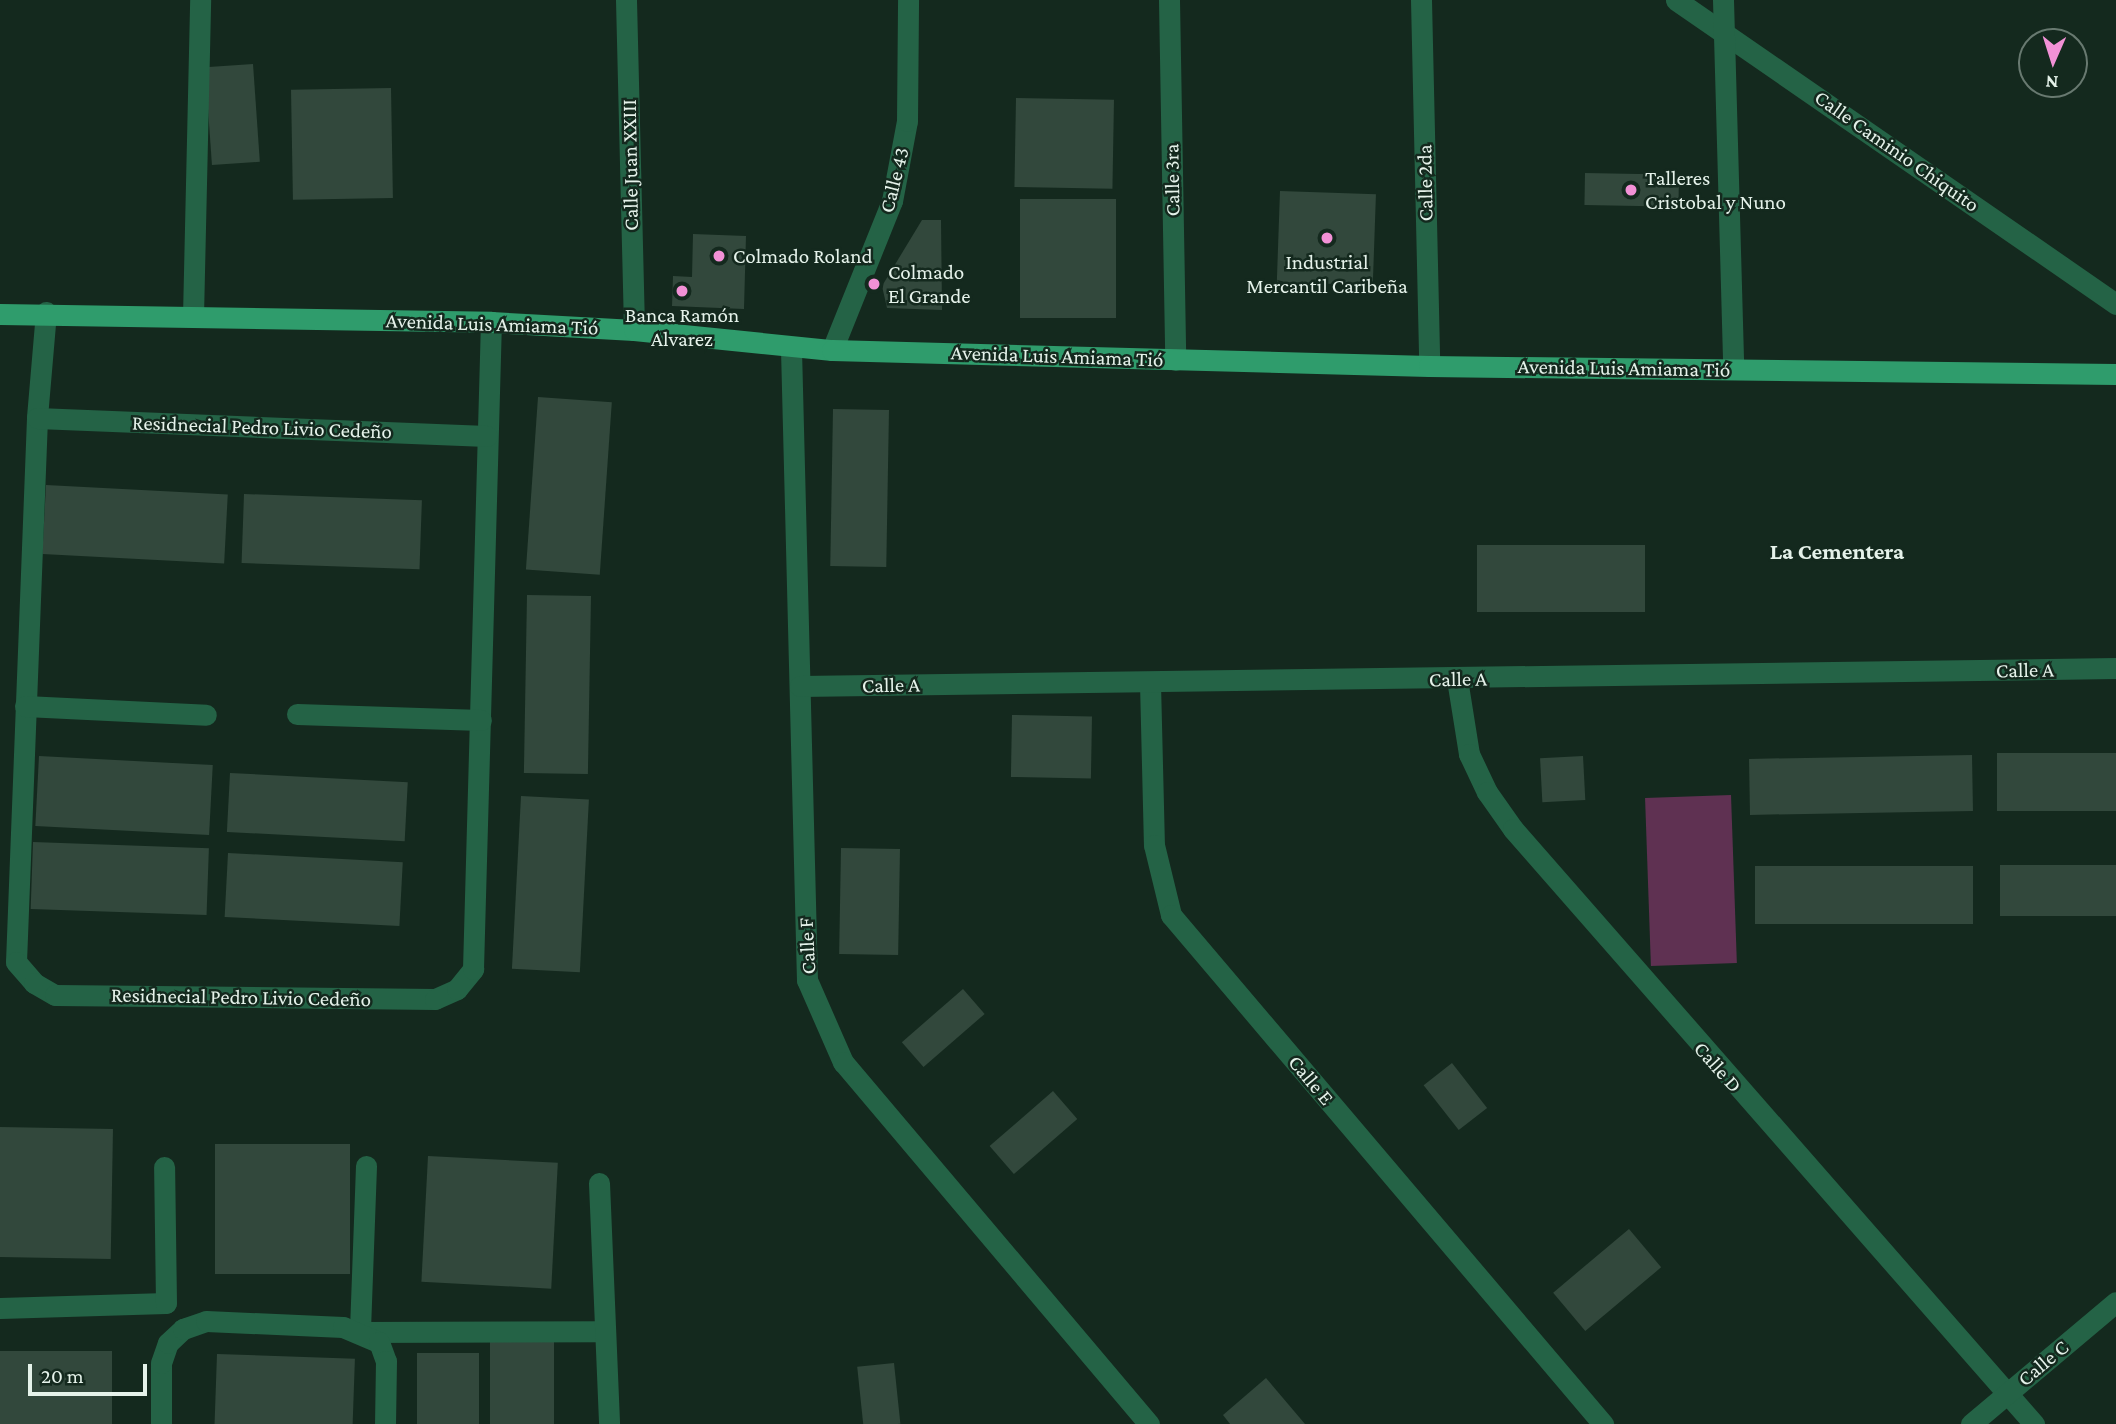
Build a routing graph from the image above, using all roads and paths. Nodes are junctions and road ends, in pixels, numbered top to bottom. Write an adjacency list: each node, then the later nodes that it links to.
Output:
1 (200, 0): 12 (street)
2 (625, 0): 14 (street, Calle Juan XXIII)
3 (908, 0): 16 (street, Calle 43)
4 (1169, 0): 17 (street, Calle 3ra)
5 (1421, 0): 18 (street, Calle 2da)
6 (1676, 0): 8 (street, Calle Caminio Chiquito)
7 (1723, 0): 8 (street)
8 (1724, 30): 9 (street, Calle Caminio Chiquito); 19 (street)
9 (2116, 304)
10 (46, 312): 11 (main road, Avenida Luis Amiama Tió); 12 (main road, Avenida Luis Amiama Tió); 21 (street, Residnecial Pedro Livio Cedeño)
11 (0, 314)
12 (193, 316): 13 (main road, Avenida Luis Amiama Tió)
13 (491, 322): 14 (main road, Avenida Luis Amiama Tió); 22 (street, Residnecial Pedro Livio Cedeño)
14 (634, 330): 15 (main road, Avenida Luis Amiama Tió)
15 (791, 349): 16 (main road, Avenida Luis Amiama Tió); 26 (street, Calle F)
16 (832, 350): 17 (main road, Avenida Luis Amiama Tió)
17 (1175, 360): 18 (main road, Avenida Luis Amiama Tió)
18 (1430, 366): 19 (main road, Avenida Luis Amiama Tió)
19 (1732, 369): 20 (main road, Avenida Luis Amiama Tió)
20 (2116, 374)
21 (37, 418): 22 (street, Residnecial Pedro Livio Cedeño); 27 (street, Residnecial Pedro Livio Cedeño)
22 (487, 436): 30 (street, Residnecial Pedro Livio Cedeño)
23 (2116, 668): 24 (street, Calle A)
24 (1457, 680): 25 (street, Calle A); 40 (street, Calle D)
25 (1150, 683): 26 (street, Calle A); 45 (street, Calle E)
26 (800, 686): 44 (street, Calle F)
27 (25, 706): 29 (street); 30 (street, Residnecial Pedro Livio Cedeño)
28 (297, 714): 30 (street)
29 (206, 715)
30 (481, 720)
31 (366, 1166): 38 (street)
32 (164, 1167): 34 (street)
33 (599, 1183): 37 (street)
34 (166, 1303): 36 (street); 39 (street)
35 (2116, 1303): 40 (street, Calle C)
36 (0, 1308)
37 (603, 1331): 38 (street); 43 (street)
38 (360, 1332): 39 (street); 42 (street)
39 (168, 1343): 41 (street)
40 (2007, 1393): 46 (street, Calle C); 47 (street, Calle D)
41 (161, 1424)
42 (385, 1424)
43 (609, 1424)
44 (1149, 1424)
45 (1603, 1424)
46 (1971, 1424)
47 (2034, 1424)

